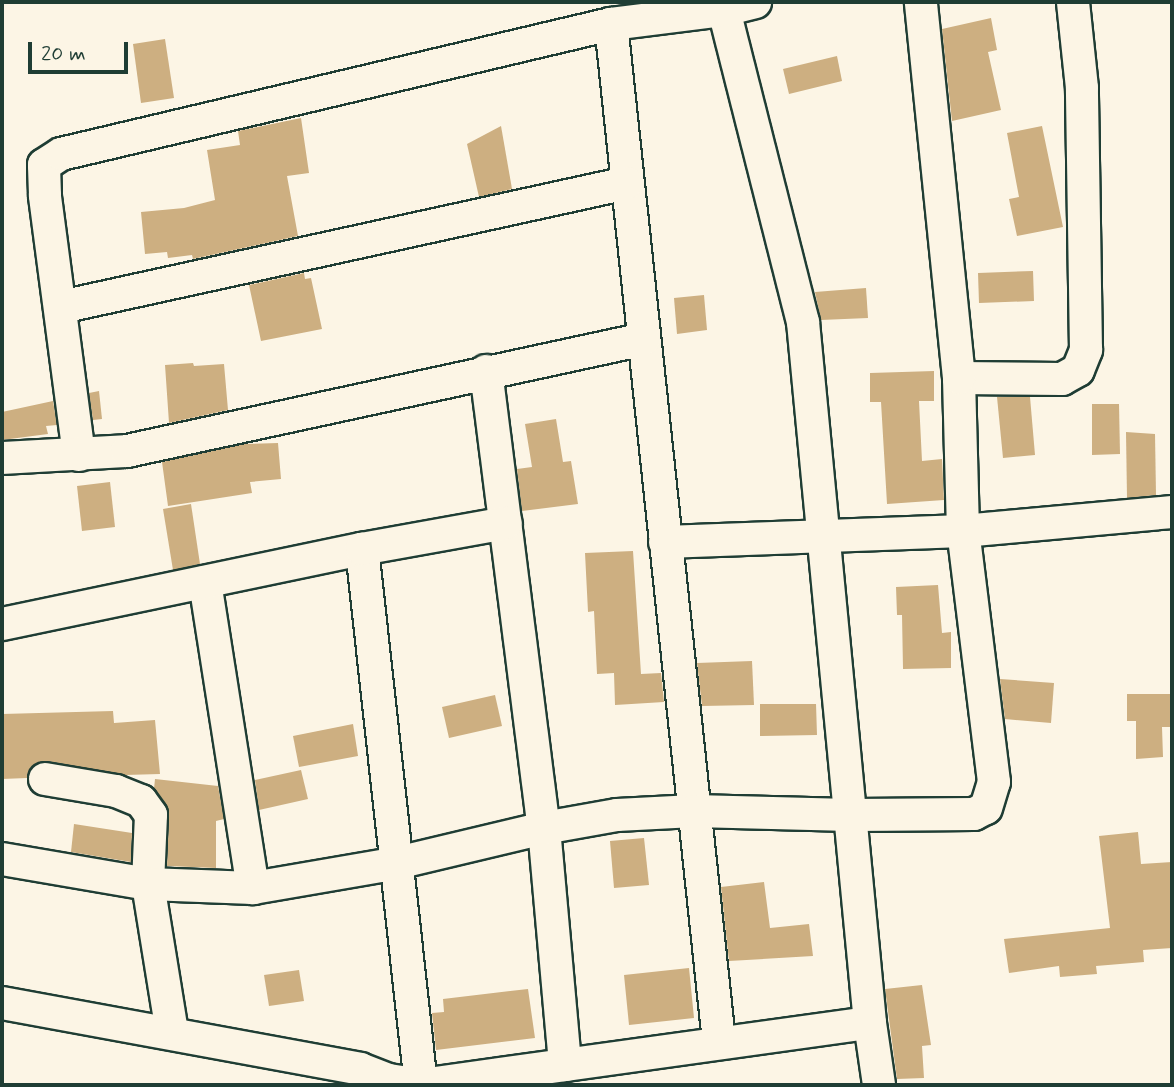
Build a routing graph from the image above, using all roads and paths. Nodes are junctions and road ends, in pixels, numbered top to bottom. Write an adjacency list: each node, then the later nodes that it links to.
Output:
1 (755, 2): 4 (street)
2 (921, 2): 10 (street)
3 (1073, 2): 10 (street)
4 (724, 10): 5 (street); 16 (street)
5 (611, 24): 6 (street); 7 (street)
6 (627, 183): 7 (street); 8 (street)
7 (61, 307): 11 (street)
8 (644, 339): 9 (street); 17 (street)
9 (486, 371): 11 (street); 14 (street)
10 (958, 378): 15 (street)
11 (79, 454): 12 (street)
12 (2, 458)
13 (1172, 512): 15 (street)
14 (506, 523): 18 (street); 24 (street)
15 (963, 531): 16 (street); 23 (street)
16 (823, 538): 17 (street); 23 (street)
17 (665, 542): 22 (street)
18 (362, 549): 19 (street); 26 (street)
19 (205, 582): 20 (street); 28 (street)
20 (2, 624)
21 (45, 779): 27 (street)
22 (694, 811): 23 (street); 24 (street); 32 (street)
23 (850, 815): 30 (street)
24 (544, 828): 26 (street); 33 (street)
25 (2, 859): 27 (street)
26 (397, 863): 28 (street); 34 (street)
27 (148, 884): 28 (street); 31 (street)
28 (253, 888)
29 (2, 1003): 31 (street)
30 (870, 1023): 32 (street); 35 (street)
31 (172, 1033): 34 (street)
32 (719, 1042): 33 (street)
33 (565, 1065): 34 (street)
34 (421, 1085)
35 (879, 1085)

